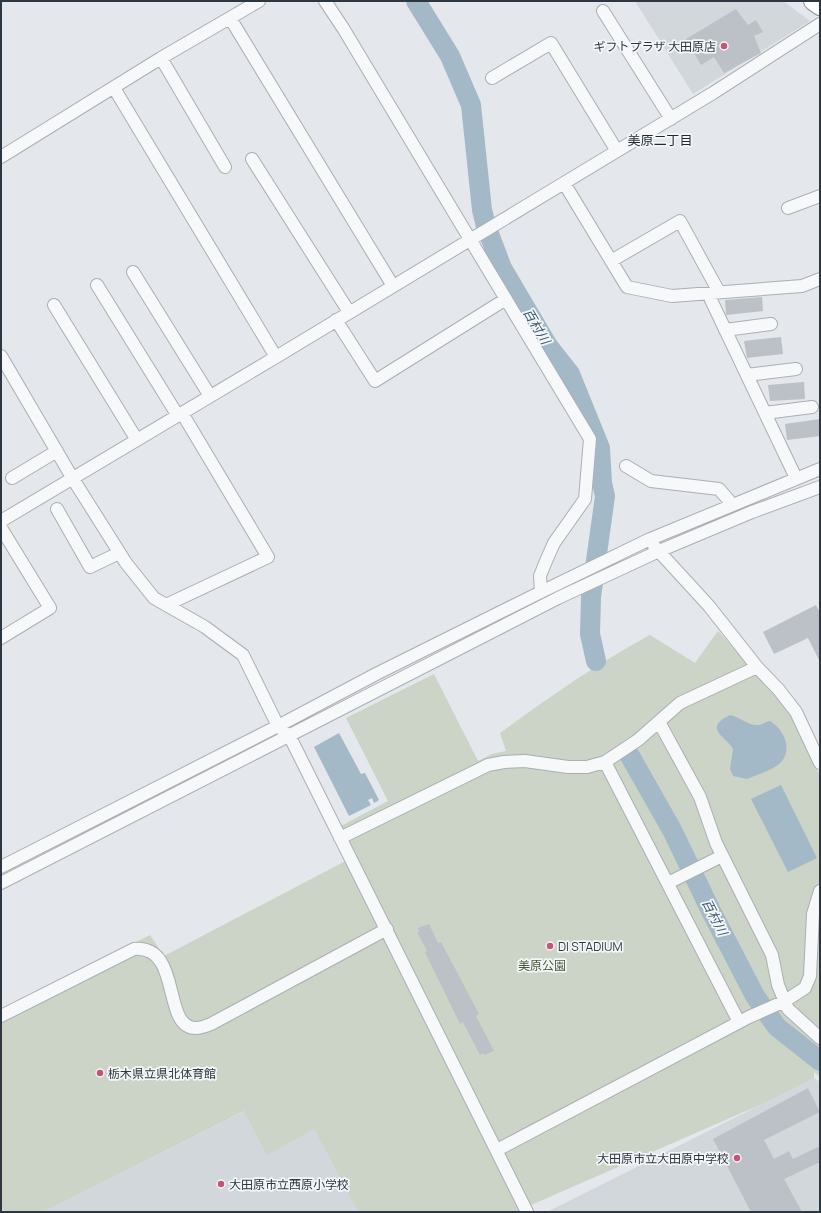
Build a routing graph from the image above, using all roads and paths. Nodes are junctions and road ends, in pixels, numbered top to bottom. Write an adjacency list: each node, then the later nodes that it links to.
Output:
1 (259, 1): 6 (street)
2 (325, 1): 19 (street)
3 (813, 1): 4 (highway)
4 (820, 6)
5 (603, 11): 11 (street)
6 (230, 18): 8 (street); 24 (street)
7 (820, 24): 11 (street)
8 (161, 58): 10 (street); 15 (street)
9 (492, 78): 12 (street)
10 (114, 88): 13 (street); 33 (street)
11 (671, 119): 12 (street)
12 (617, 151): 16 (street)
13 (1, 157)
14 (252, 159): 28 (street)
15 (225, 167)
16 (564, 183): 19 (street); 20 (street)
17 (820, 196): 18 (street)
18 (788, 208)
19 (474, 237): 24 (street); 26 (street)
20 (611, 261): 25 (street); 25 (street)
21 (133, 272): 36 (street)
22 (820, 279): 25 (street)
23 (97, 285): 39 (street)
24 (392, 286): 28 (street)
25 (715, 296): 31 (street)
26 (506, 299): 29 (street); 55 (street)
27 (54, 305): 40 (street)
28 (350, 312): 29 (street)
29 (336, 320): 33 (street)
30 (771, 324): 31 (street)
31 (725, 330): 35 (street)
32 (1, 356): 41 (street)
33 (276, 357): 36 (street)
34 (796, 369): 35 (street)
35 (747, 375): 38 (street)
36 (210, 396): 39 (street)
37 (812, 407): 38 (street)
38 (765, 414): 45 (street)
39 (180, 415): 40 (street); 56 (street)
40 (137, 440): 46 (street)
41 (56, 451): 44 (street); 46 (street)
42 (626, 466): 48 (street)
43 (820, 469): 45 (street)
44 (12, 478)
45 (796, 478): 48 (street)
46 (73, 479): 50 (street); 54 (street)
47 (820, 486): 53 (street)
48 (732, 504): 52 (street)
49 (56, 509): 54 (street)
50 (1, 520)
51 (1, 528): 57 (street)
52 (648, 540): 53 (street); 55 (street)
53 (659, 552): 58 (street); 61 (street)
54 (119, 553): 56 (street)
55 (540, 592): 60 (street)
56 (166, 605): 60 (street)
57 (1, 638)
58 (757, 667): 59 (street); 63 (street)
59 (659, 722): 62 (street); 65 (street)
60 (278, 726): 61 (street); 66 (street)
61 (290, 737): 64 (street); 68 (street)
62 (606, 762): 64 (street); 67 (street)
63 (820, 763)
64 (340, 838): 70 (street)
65 (722, 856): 67 (street); 71 (street)
66 (1, 867)
67 (672, 881): 73 (street)
68 (1, 883)
69 (820, 891): 71 (street)
70 (387, 929): 72 (street); 75 (street)
71 (785, 1001): 73 (street); 74 (street)
72 (1, 1016)
73 (744, 1020): 75 (street)
74 (820, 1038)
75 (497, 1150): 76 (street)
76 (527, 1212)

